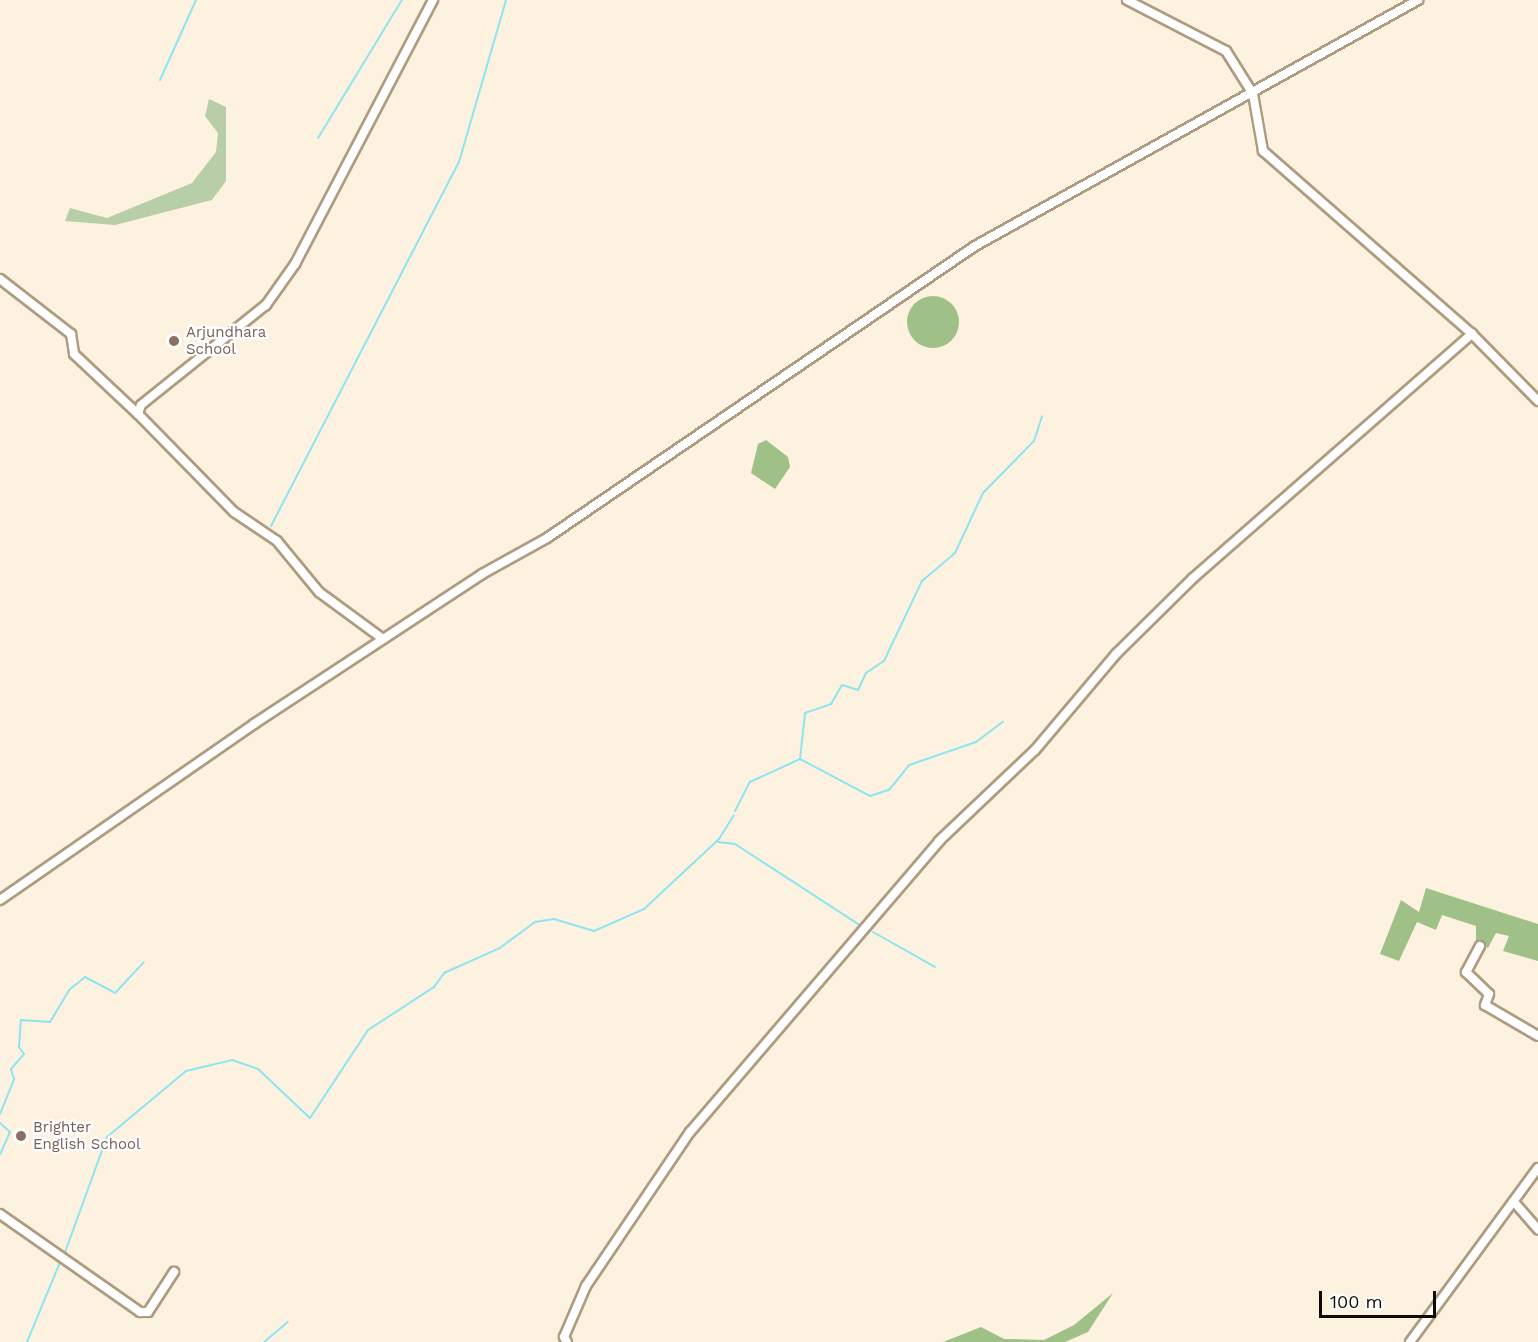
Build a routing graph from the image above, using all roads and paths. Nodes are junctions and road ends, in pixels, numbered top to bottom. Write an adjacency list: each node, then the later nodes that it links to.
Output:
1 (433, 0): 8 (street)
2 (1126, 0): 4 (street)
3 (1418, 0): 4 (street)
4 (1253, 94): 6 (street); 9 (street)
5 (0, 279): 8 (street)
6 (1472, 334): 7 (street); 18 (street)
7 (1538, 401)
8 (138, 414): 9 (street)
9 (383, 639): 10 (street)
10 (0, 900)
11 (1480, 946): 12 (street)
12 (1538, 1036)
13 (1538, 1168): 14 (street)
14 (1515, 1203): 16 (street); 19 (street)
15 (0, 1214): 17 (street)
16 (1538, 1230)
17 (174, 1272)
18 (567, 1342)
19 (1410, 1342)

